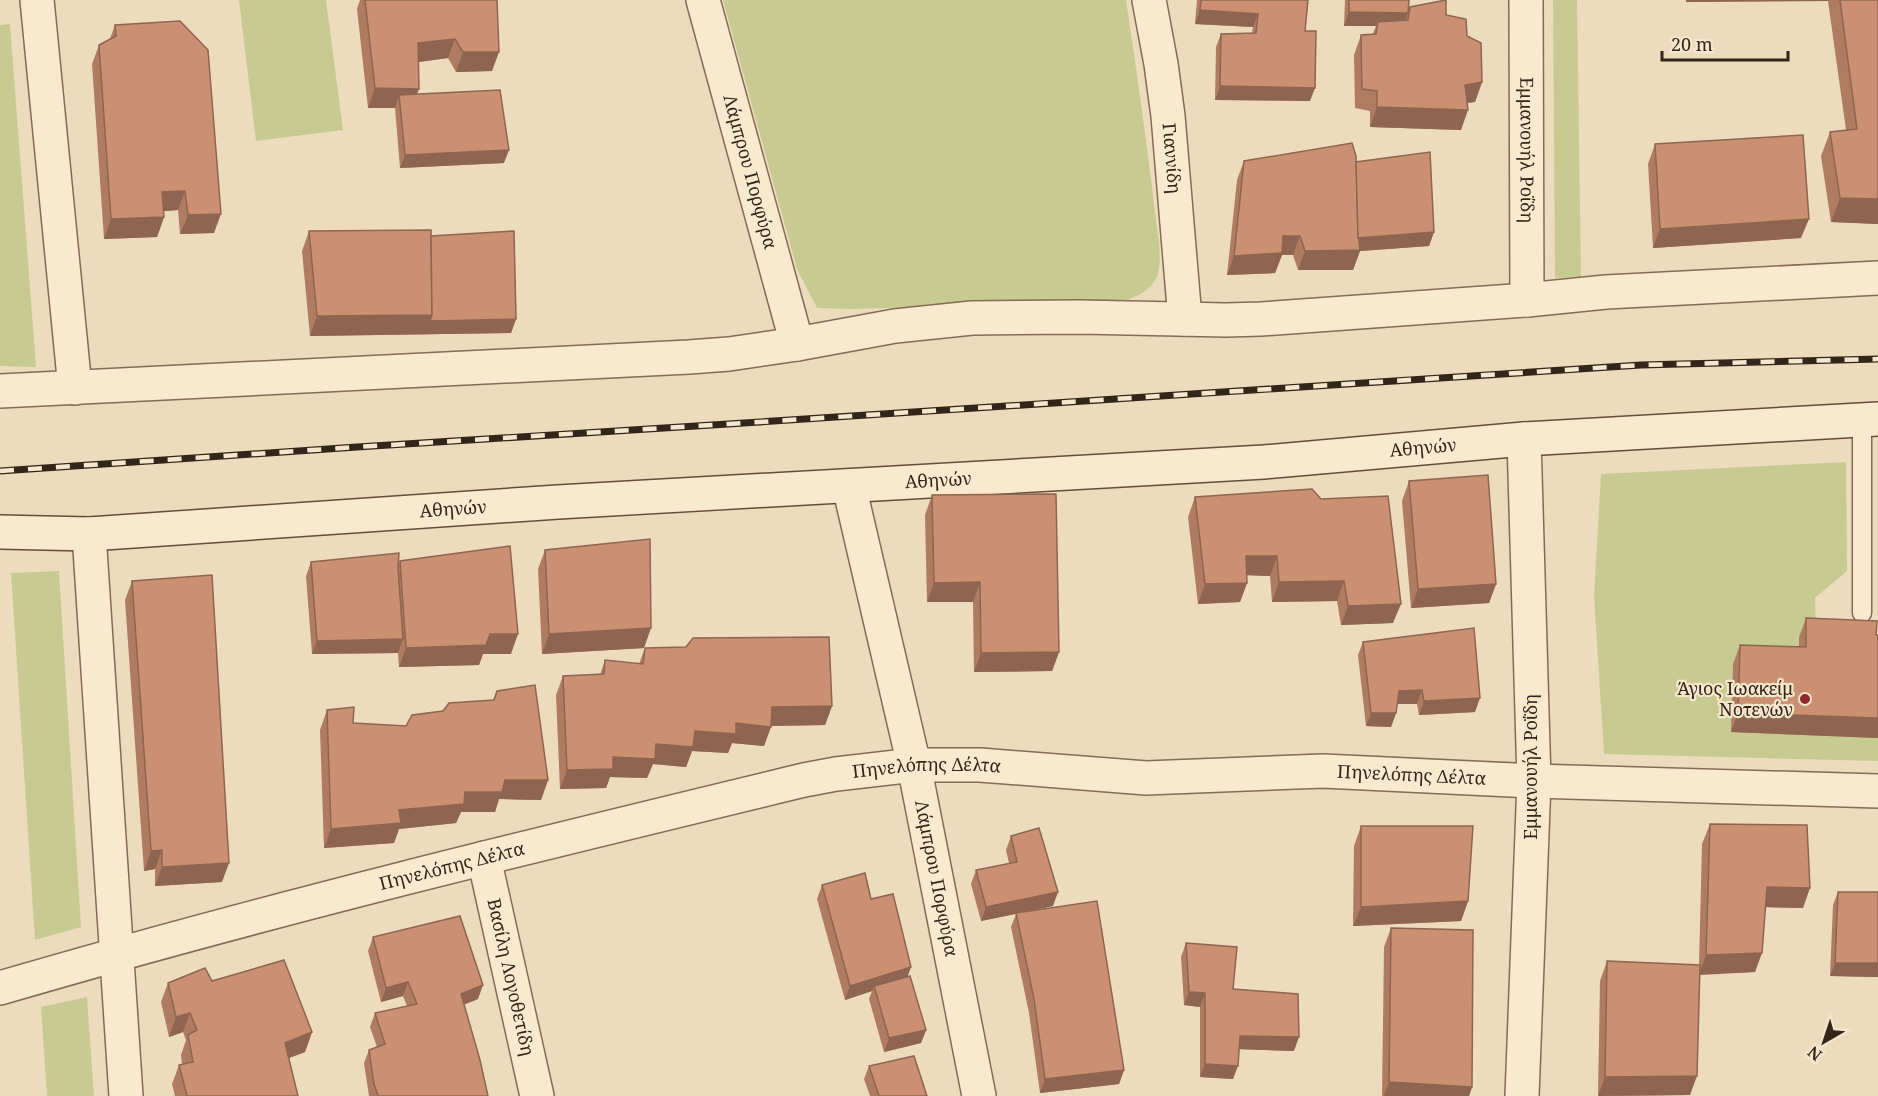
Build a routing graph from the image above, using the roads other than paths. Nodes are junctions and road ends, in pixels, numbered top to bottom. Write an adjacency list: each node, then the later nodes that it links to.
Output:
1 (37, 0): 9 (street)
2 (703, 0): 8 (street, Λάμπρου Πορφύρα)
3 (1149, 0): 7 (street, Γιαννίδη)
4 (1526, 0): 6 (street, Εμμανουήλ Ροΐδη)
5 (1878, 278): 6 (street)
6 (1527, 300): 7 (street)
7 (1185, 319): 8 (street)
8 (797, 344): 9 (street)
9 (75, 388): 10 (street)
10 (0, 391)
11 (1870, 420): 12 (street, Αθηνών); 16 (lane)
12 (1524, 439): 13 (street, Αθηνών); 18 (street, Εμμανουήλ Ροΐδη)
13 (849, 486): 15 (street, Αθηνών); 17 (street, Λάμπρου Πορφύρα)
14 (0, 532): 15 (street, Αθηνών)
15 (88, 534): 21 (street)
16 (1862, 613)
17 (914, 765): 18 (street, Πηνελόπης Δέλτα); 20 (street, Πηνελόπης Δέλτα); 25 (street, Λάμπρου Πορφύρα)
18 (1534, 781): 19 (street, Πηνελόπης Δέλτα); 26 (street, Εμμανουήλ Ροΐδη)
19 (1878, 791)
20 (484, 858): 21 (street, Πηνελόπης Δέλτα); 24 (street, Βασίλη Λογοθετίδη)
21 (117, 954): 22 (street, Πηνελόπης Δέλτα); 23 (street)
22 (0, 988)
23 (126, 1096)
24 (537, 1096)
25 (979, 1096)
26 (1522, 1096)

